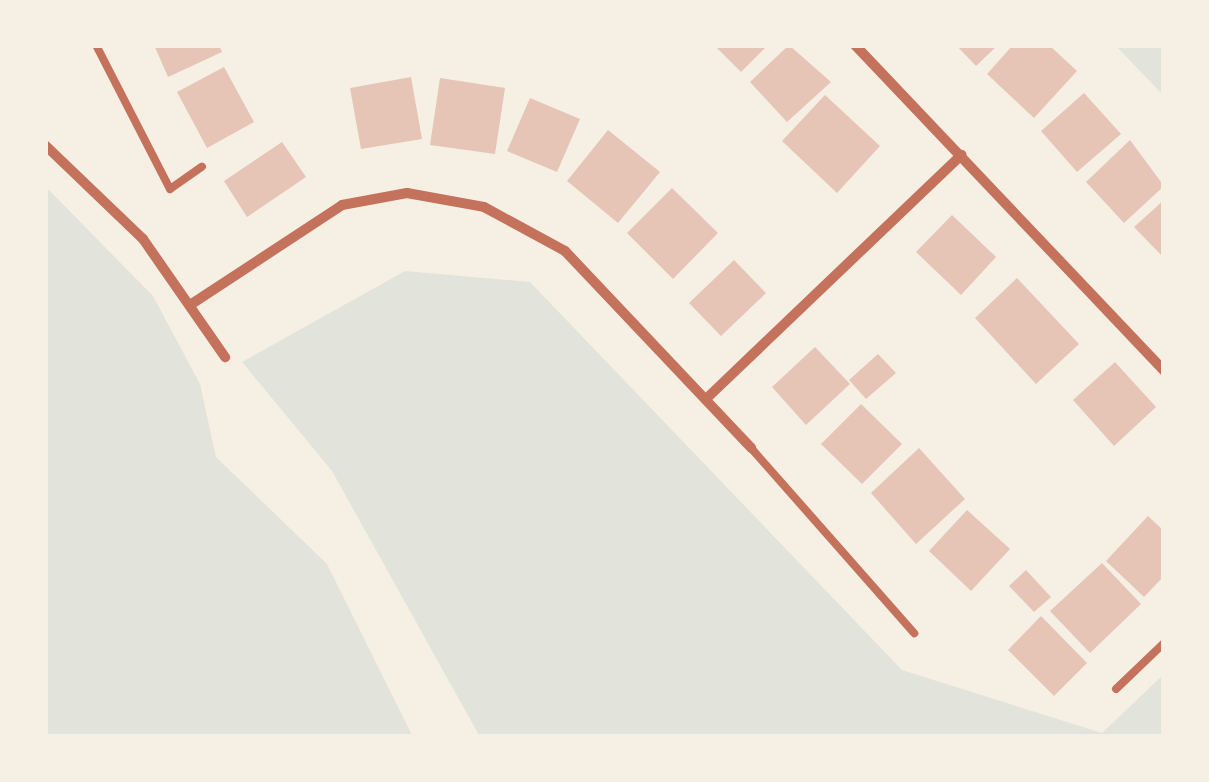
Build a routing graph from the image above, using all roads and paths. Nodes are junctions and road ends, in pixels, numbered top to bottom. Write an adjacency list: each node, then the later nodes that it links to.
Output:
1 (96, 45): 5 (lane)
2 (855, 45): 4 (street)
3 (45, 145): 6 (street)
4 (961, 154): 8 (street); 9 (street)
5 (202, 167)
6 (190, 305): 7 (street); 9 (street)
7 (225, 357)
8 (1164, 371)
9 (707, 398): 10 (street)
10 (751, 448): 11 (lane)
11 (914, 634)
12 (1164, 644): 13 (lane)
13 (1116, 690)

